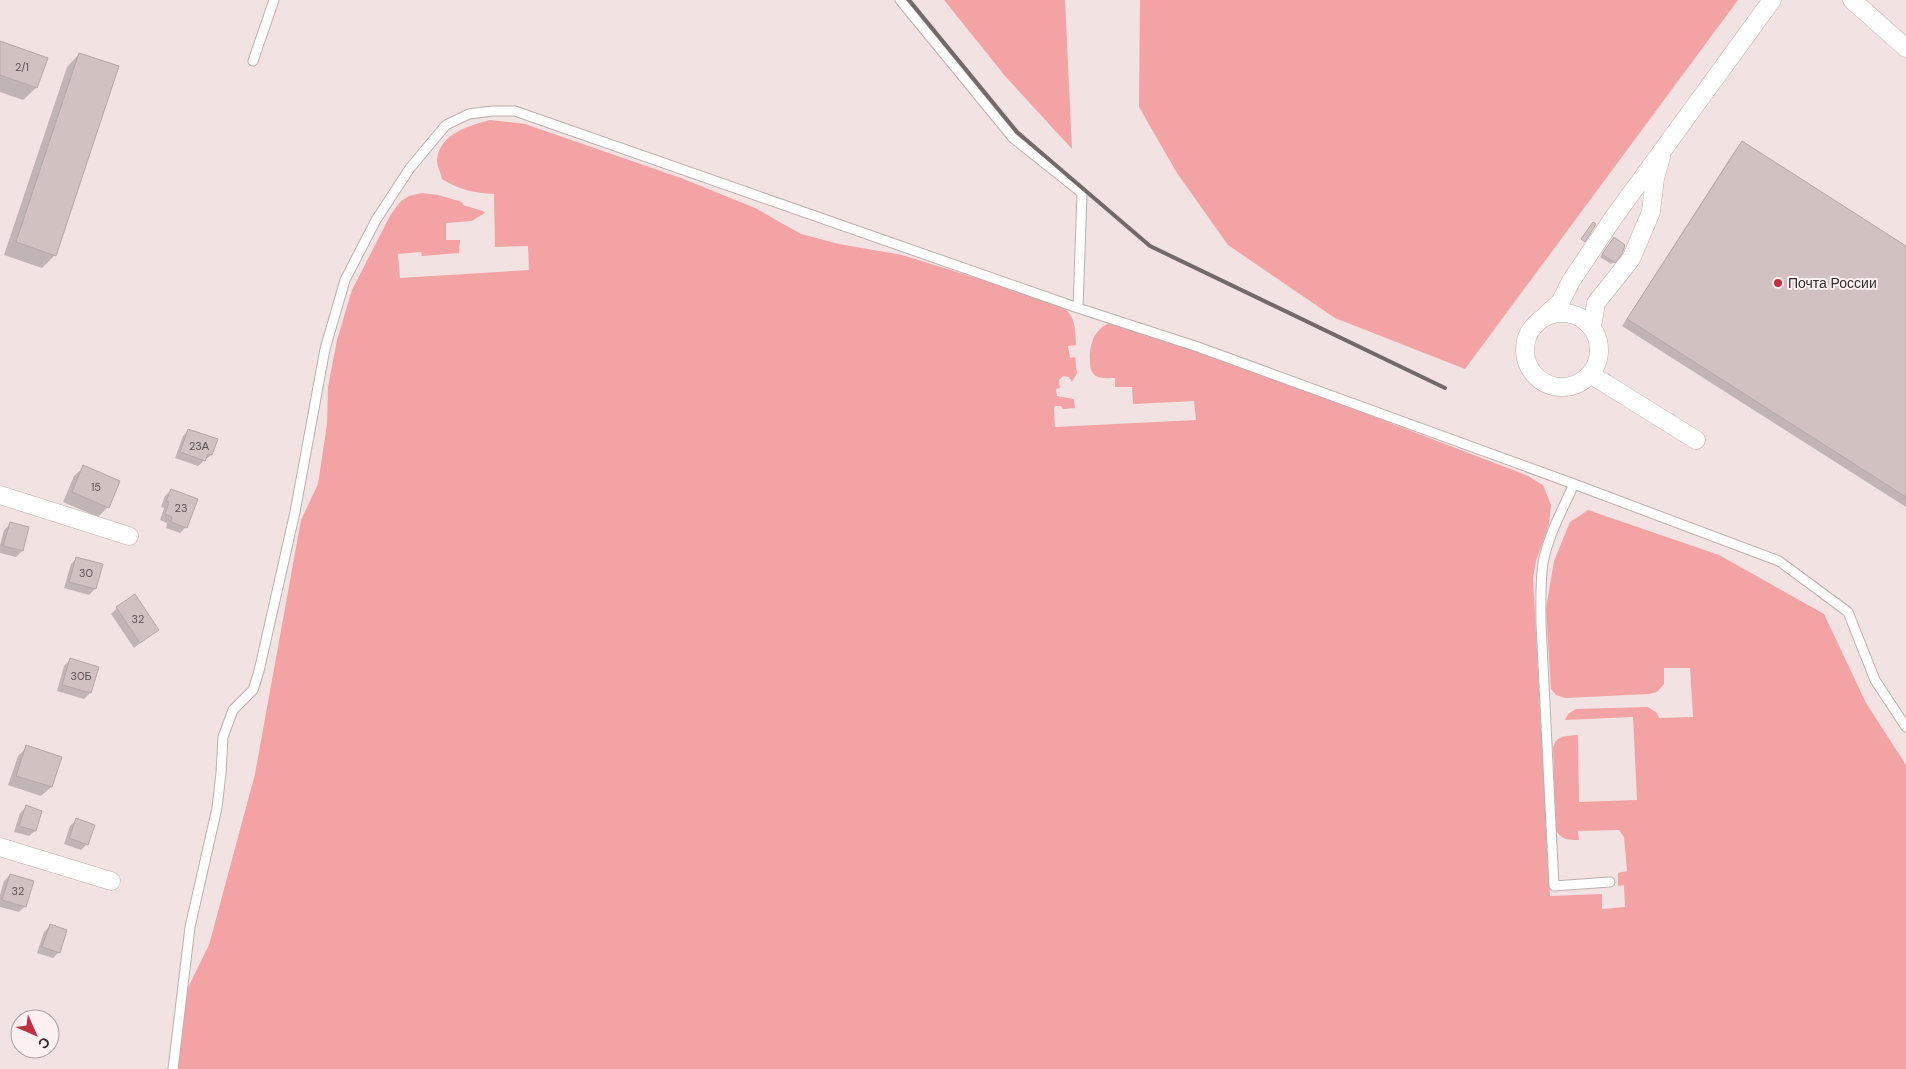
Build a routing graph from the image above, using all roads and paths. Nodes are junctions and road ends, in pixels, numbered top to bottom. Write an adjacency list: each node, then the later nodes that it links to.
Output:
1 (274, 0): 6 (lane)
2 (900, 0): 8 (lane)
3 (1772, 0): 7 (street)
4 (1852, 0): 5 (street)
5 (1906, 48)
6 (253, 62)
7 (1663, 147): 9 (street); 10 (street)
8 (1078, 308): 13 (lane); 20 (lane)
9 (1545, 316): 10 (street); 11 (street)
10 (1592, 326): 11 (street)
11 (1590, 374): 12 (street)
12 (1696, 440)
13 (1574, 484): 16 (lane); 19 (lane)
14 (0, 495): 15 (street)
15 (129, 536)
16 (1906, 727)
17 (0, 847): 18 (street)
18 (112, 881)
19 (1610, 882)
20 (173, 1069)

